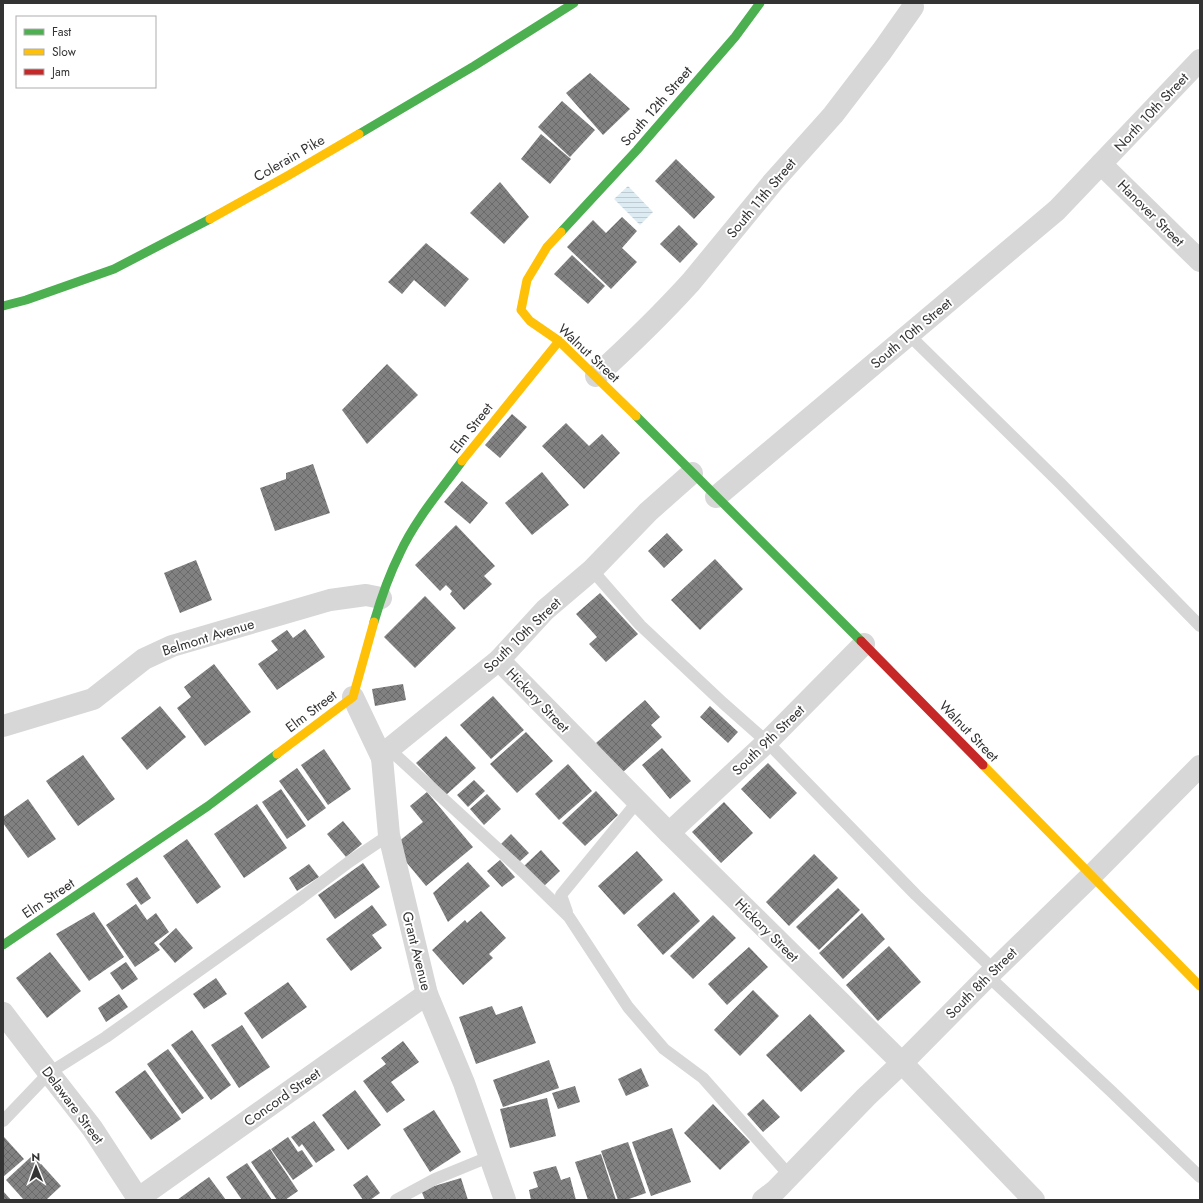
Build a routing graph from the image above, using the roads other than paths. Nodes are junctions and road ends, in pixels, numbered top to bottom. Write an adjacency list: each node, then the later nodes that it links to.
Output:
1 (574, 3): 8 (street, Colerain Pike)
2 (760, 3): 6 (street, South 12th Street)
3 (913, 7): 11 (street, South 11th Street)
4 (1200, 60): 5 (street, North 10th Street)
5 (1102, 164): 7 (street, Hanover Street); 9 (street, South 10th Street)
6 (568, 223): 10 (street, Walnut Street)
7 (1200, 262)
8 (3, 306)
9 (908, 335): 13 (street, South 10th Street); 16 (lane)
10 (559, 341): 11 (street, Walnut Street); 15 (street, Elm Street)
11 (596, 376): 12 (street, Walnut Street)
12 (692, 473): 13 (street, Walnut Street); 14 (street, South 10th Street)
13 (716, 497): 17 (street, Walnut Street)
14 (592, 570): 18 (street, South 10th Street); 21 (lane)
15 (381, 598): 19 (street, Elm Street); 20 (street, Belmont Avenue)
16 (1200, 626)
17 (864, 644): 21 (street, South 9th Street); 27 (street, Walnut Street)
18 (499, 660): 22 (street, South 10th Street); 24 (street, Hickory Street)
19 (353, 697): 22 (street, Grant Avenue); 29 (street, Elm Street)
20 (3, 726)
21 (767, 742): 25 (street, South 9th Street); 30 (lane)
22 (386, 753): 26 (street, Grant Avenue); 28 (lane)
23 (1200, 766): 27 (street, South 8th Street)
24 (638, 801): 25 (street, Hickory Street); 28 (lane)
25 (669, 833): 34 (street, Hickory Street)
26 (389, 835): 32 (street, Grant Avenue); 35 (lane)
27 (1092, 876): 30 (street, South 8th Street); 31 (street, Walnut Street)
28 (569, 917): 38 (lane)
29 (3, 944)
30 (991, 973): 34 (street, South 8th Street); 39 (lane)
31 (1200, 986)
32 (427, 994): 37 (street, Grant Avenue); 40 (street, Concord Street)
33 (3, 1013): 35 (street, Delaware Street)
34 (902, 1063): 38 (street, South 8th Street); 44 (street, Hickory Street)
35 (49, 1073): 36 (lane); 40 (street, Delaware Street)
36 (3, 1121)
37 (490, 1156): 41 (lane); 42 (street, Grant Avenue)
38 (790, 1176): 43 (street, South 8th Street)
39 (1200, 1177)
40 (138, 1200)
41 (396, 1200)
42 (505, 1200)
43 (763, 1200)
44 (1034, 1200)

